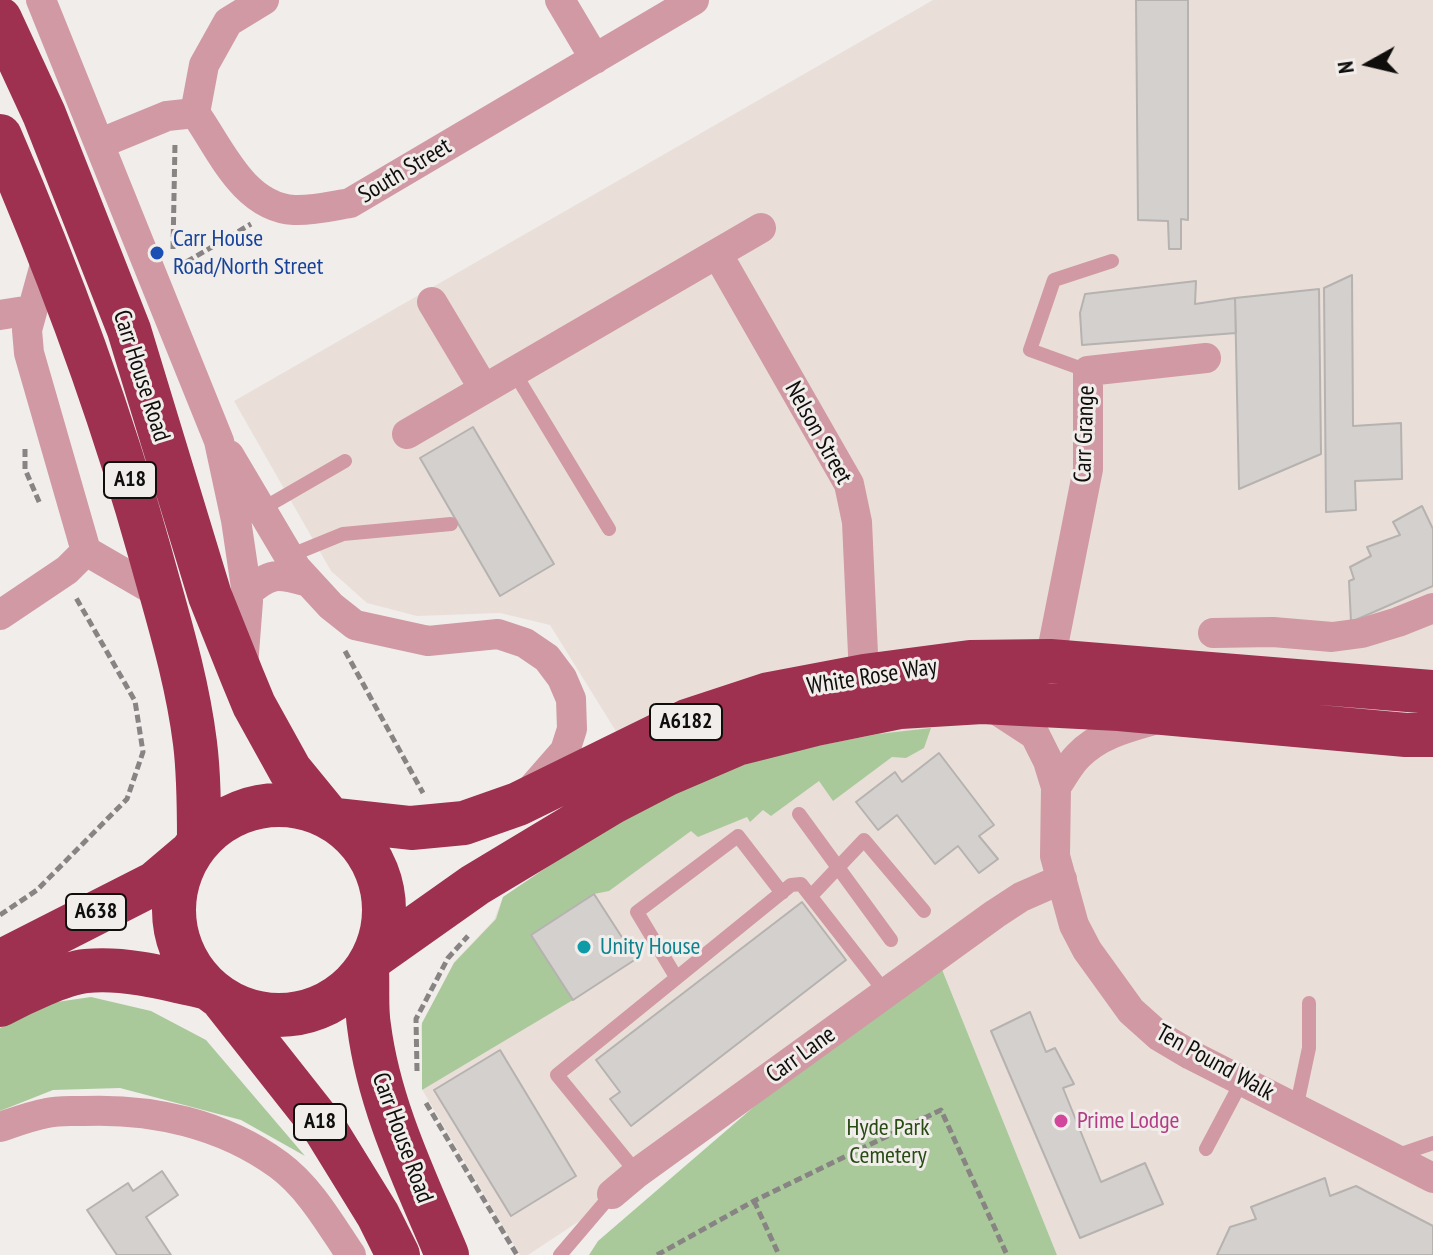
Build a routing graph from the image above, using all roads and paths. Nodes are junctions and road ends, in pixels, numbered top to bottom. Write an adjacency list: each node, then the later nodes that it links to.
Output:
1 (41, 0): 9 (street)
2 (264, 0): 7 (street)
3 (560, 0): 6 (street)
4 (694, 0): 6 (street, South Street)
5 (0, 19): 37 (highway, Carr House Road / A18)
6 (595, 59): 10 (street, South Street)
7 (185, 114): 9 (street); 10 (street); 10 (path)
8 (0, 136): 12 (highway, Carr House Road / A18)
9 (101, 143): 23 (street)
10 (279, 208)
11 (761, 228): 13 (street)
12 (49, 250): 16 (street); 32 (highway, Carr House Road / A18)
13 (718, 255): 20 (street); 38 (street, Nelson Street)
14 (1112, 261): 19 (lane)
15 (432, 302): 21 (street)
16 (31, 310): 17 (street); 29 (street)
17 (0, 315)
18 (1206, 358): 19 (street, Carr Grange)
19 (1088, 371): 36 (street, Carr Grange)
20 (514, 372): 21 (street); 27 (lane)
21 (484, 389): 22 (street)
22 (407, 434)
23 (219, 441): 25 (street); 31 (street)
24 (345, 461): 25 (lane)
25 (262, 509): 28 (street)
26 (451, 524): 28 (lane)
27 (609, 529)
28 (289, 556): 30 (street)
29 (76, 561): 32 (street); 34 (street); 53 (path)
30 (309, 582): 31 (street); 44 (street)
31 (247, 593): 37 (street)
32 (162, 595): 47 (highway, Carr House Road / A18)
33 (1433, 608): 35 (street)
34 (0, 615)
35 (1213, 633)
36 (1050, 661): 38 (highway, White Rose Way / A6182); 39 (highway, White Rose Way / A6182)
37 (242, 676): 46 (highway, Carr House Road / A18)
38 (864, 676): 44 (highway, White Rose Way / A6182)
39 (1433, 692)
40 (982, 702): 41 (highway, White Rose Way / A6182); 43 (street, Ten Pound Walk); 56 (highway, White Rose Way / A6182)
41 (1170, 715): 42 (highway, White Rose Way / A6182); 43 (street)
42 (1433, 735)
43 (1056, 787): 49 (street, Ten Pound Walk)
44 (518, 804): 46 (highway, White Rose Way / A6182)
45 (799, 814): 48 (lane)
46 (332, 817): 47 (highway); 56 (highway)
47 (194, 848): 55 (highway, A638); 59 (highway)
48 (839, 866): 51 (lane); 52 (lane); 54 (lane)
49 (1062, 879): 58 (street, Carr Lane); 62 (street, Ten Pound Walk)
50 (782, 893): 51 (lane); 57 (lane); 57 (lane)
51 (811, 896): 58 (lane)
52 (924, 911)
53 (0, 915)
54 (891, 940)
55 (0, 962)
56 (371, 963): 59 (highway); 74 (highway, Carr House Road)
57 (676, 977): 68 (lane)
58 (886, 993): 68 (street, Carr Lane)
59 (216, 994): 61 (highway); 73 (highway, Carr House Road / A18)
60 (1309, 1003): 63 (lane)
61 (0, 1005)
62 (1242, 1081): 63 (street, Ten Pound Walk); 66 (lane)
63 (1296, 1109): 67 (street, Ten Pound Walk)
64 (0, 1127): 72 (street)
65 (1433, 1143): 67 (lane)
66 (1206, 1149)
67 (1391, 1157): 69 (street, Ten Pound Walk)
68 (637, 1173): 70 (street, Carr Lane)
69 (1433, 1178)
70 (612, 1194): 75 (lane, Carr Lane)
71 (754, 1201): 76 (path); 77 (path); 78 (path)
72 (351, 1255)
73 (398, 1255)
74 (447, 1255)
75 (560, 1255)
76 (657, 1255)
77 (779, 1255)
78 (1007, 1255)

